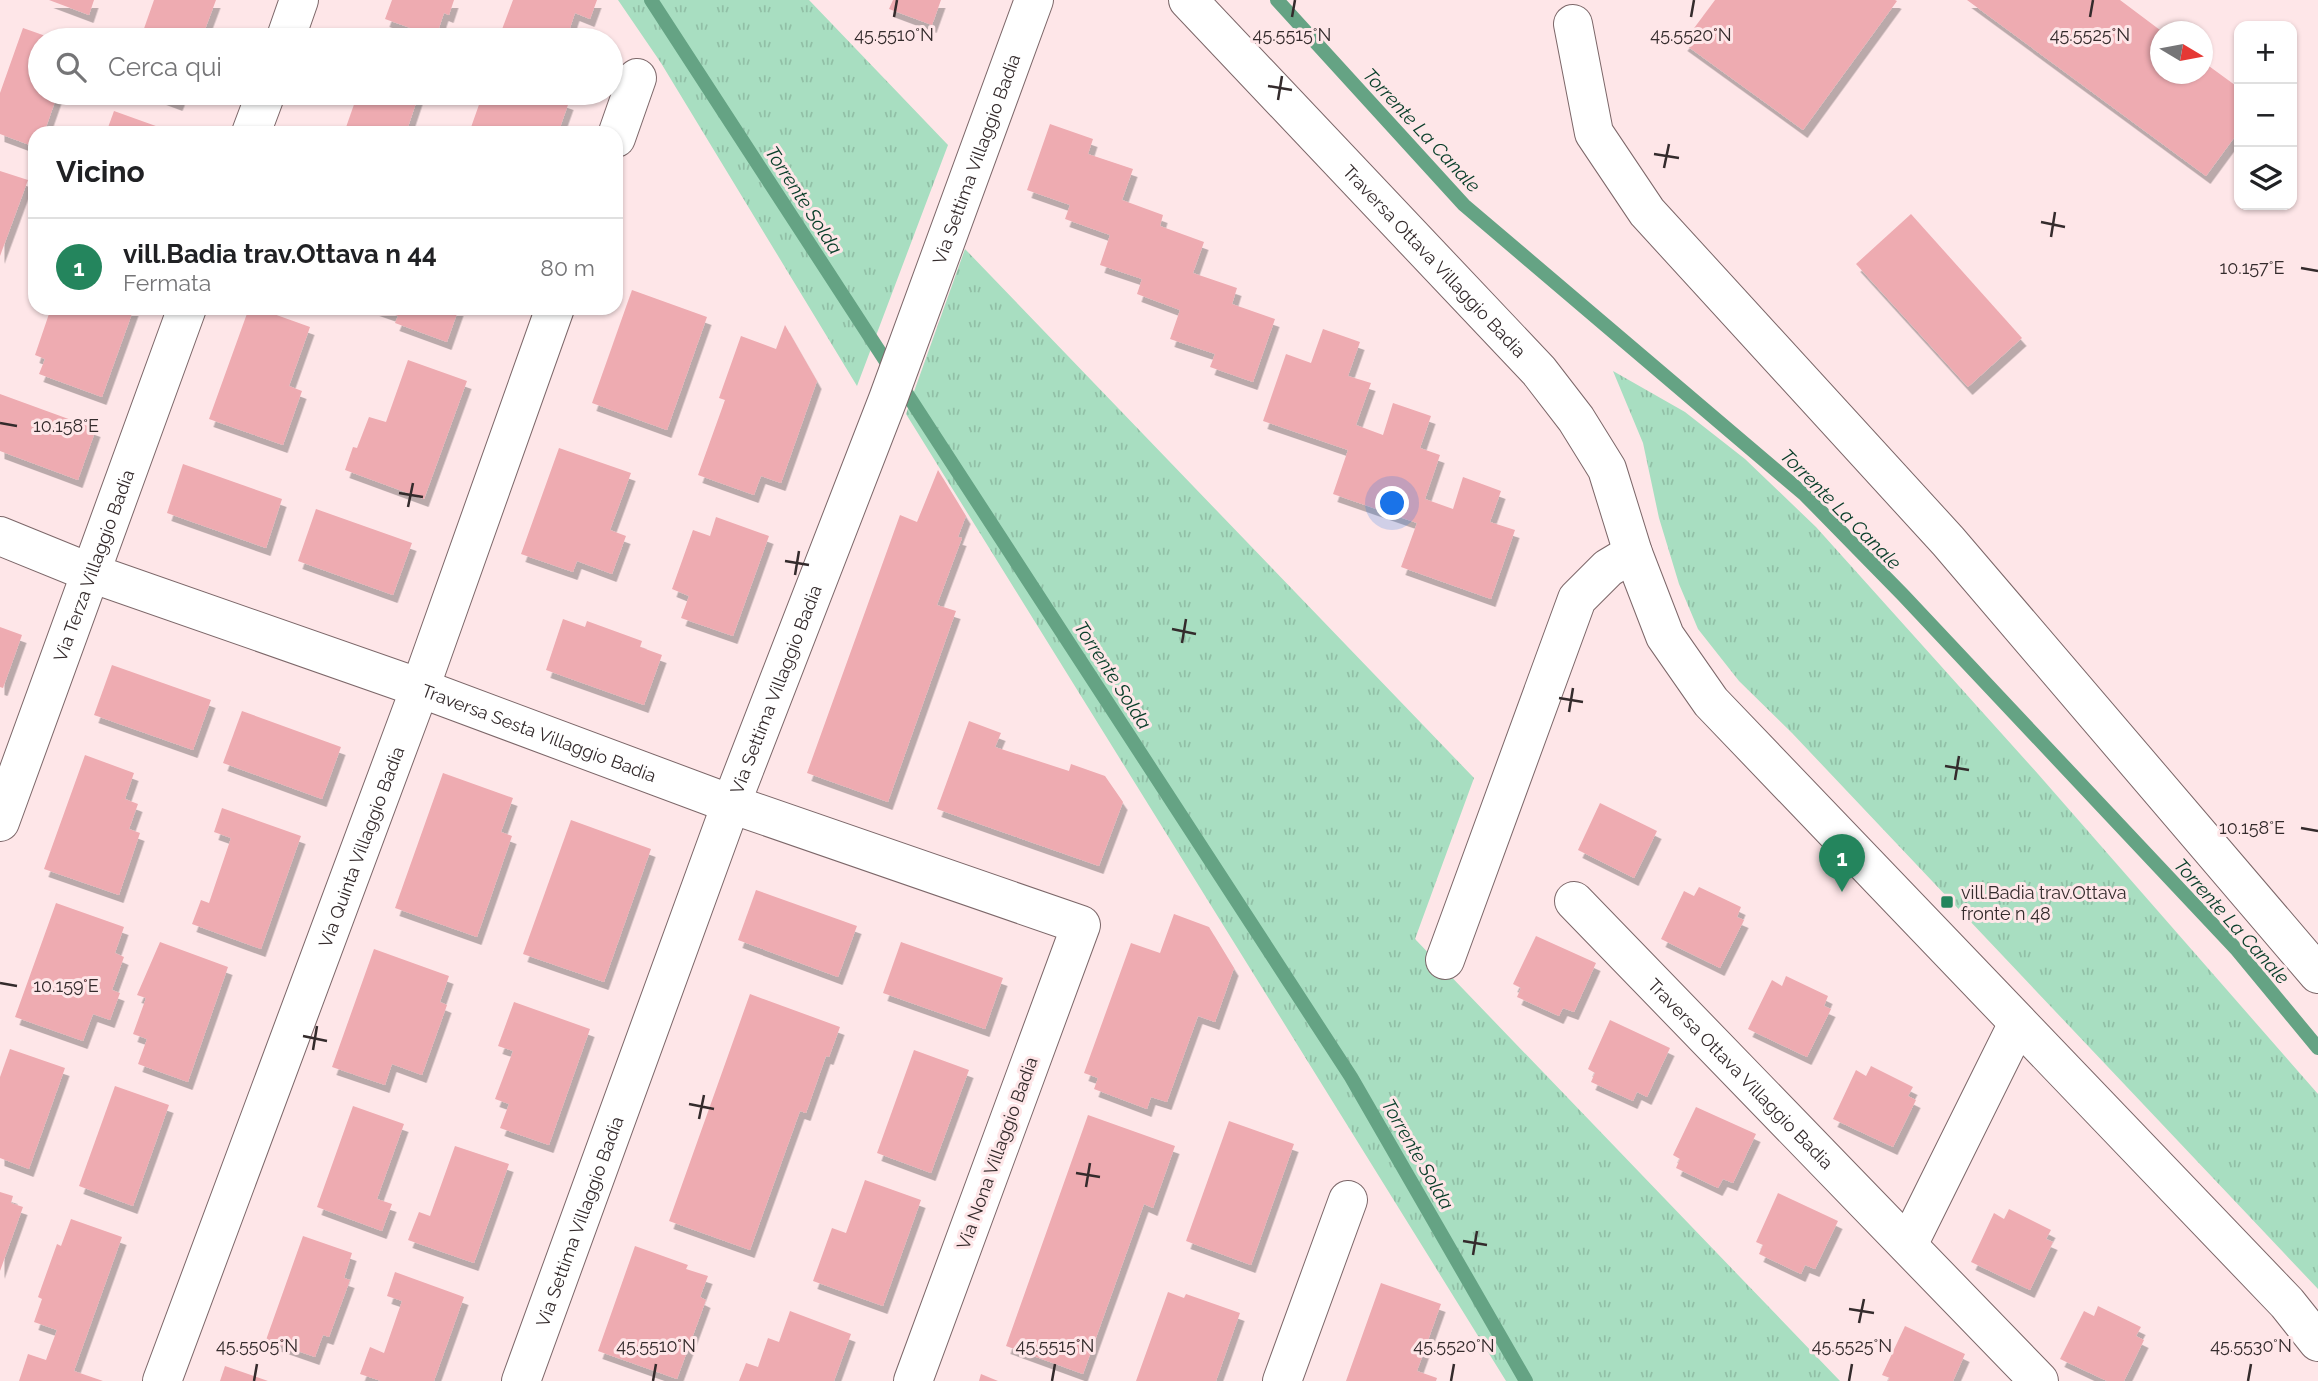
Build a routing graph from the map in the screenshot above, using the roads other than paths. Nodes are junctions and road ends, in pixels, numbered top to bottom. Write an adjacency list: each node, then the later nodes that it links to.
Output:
1 (299, 0): 5 (street)
2 (1034, 0): 16 (street, Via Settima Villaggio Badia)
3 (1188, 0): 13 (street, Traversa Ottava Villaggio Badia)
4 (1573, 24): 21 (street)
5 (289, 28)
6 (637, 78): 9 (street)
7 (262, 105): 8 (street)
8 (254, 126)
9 (620, 126)
10 (184, 315): 14 (street, Via Terza Villaggio Badia)
11 (553, 315): 15 (street, Via Quinta Villaggio Badia)
12 (0, 536): 14 (street, Traversa Sesta Villaggio Badia)
13 (1633, 553): 20 (street); 22 (street, Traversa Ottava Villaggio Badia)
14 (91, 573): 15 (street, Traversa Sesta Villaggio Badia); 17 (street, Via Terza Villaggio Badia)
15 (420, 688): 16 (street, Traversa Sesta Villaggio Badia); 26 (street, Via Quinta Villaggio Badia)
16 (731, 804): 19 (street, Traversa Sesta Villaggio Badia); 27 (street, Via Settima Villaggio Badia)
17 (0, 821)
18 (1574, 901): 24 (street, Traversa Ottava Villaggio Badia)
19 (1081, 925): 28 (street, Via Nona Villaggio Badia)
20 (1445, 960)
21 (2318, 974)
22 (2018, 1023): 24 (street); 25 (street, Traversa Ottava Villaggio Badia)
23 (1348, 1200): 29 (street)
24 (1908, 1245): 30 (street, Traversa Ottava Villaggio Badia)
25 (2318, 1342)
26 (162, 1381)
27 (521, 1381)
28 (914, 1381)
29 (1282, 1381)
30 (2039, 1381)

